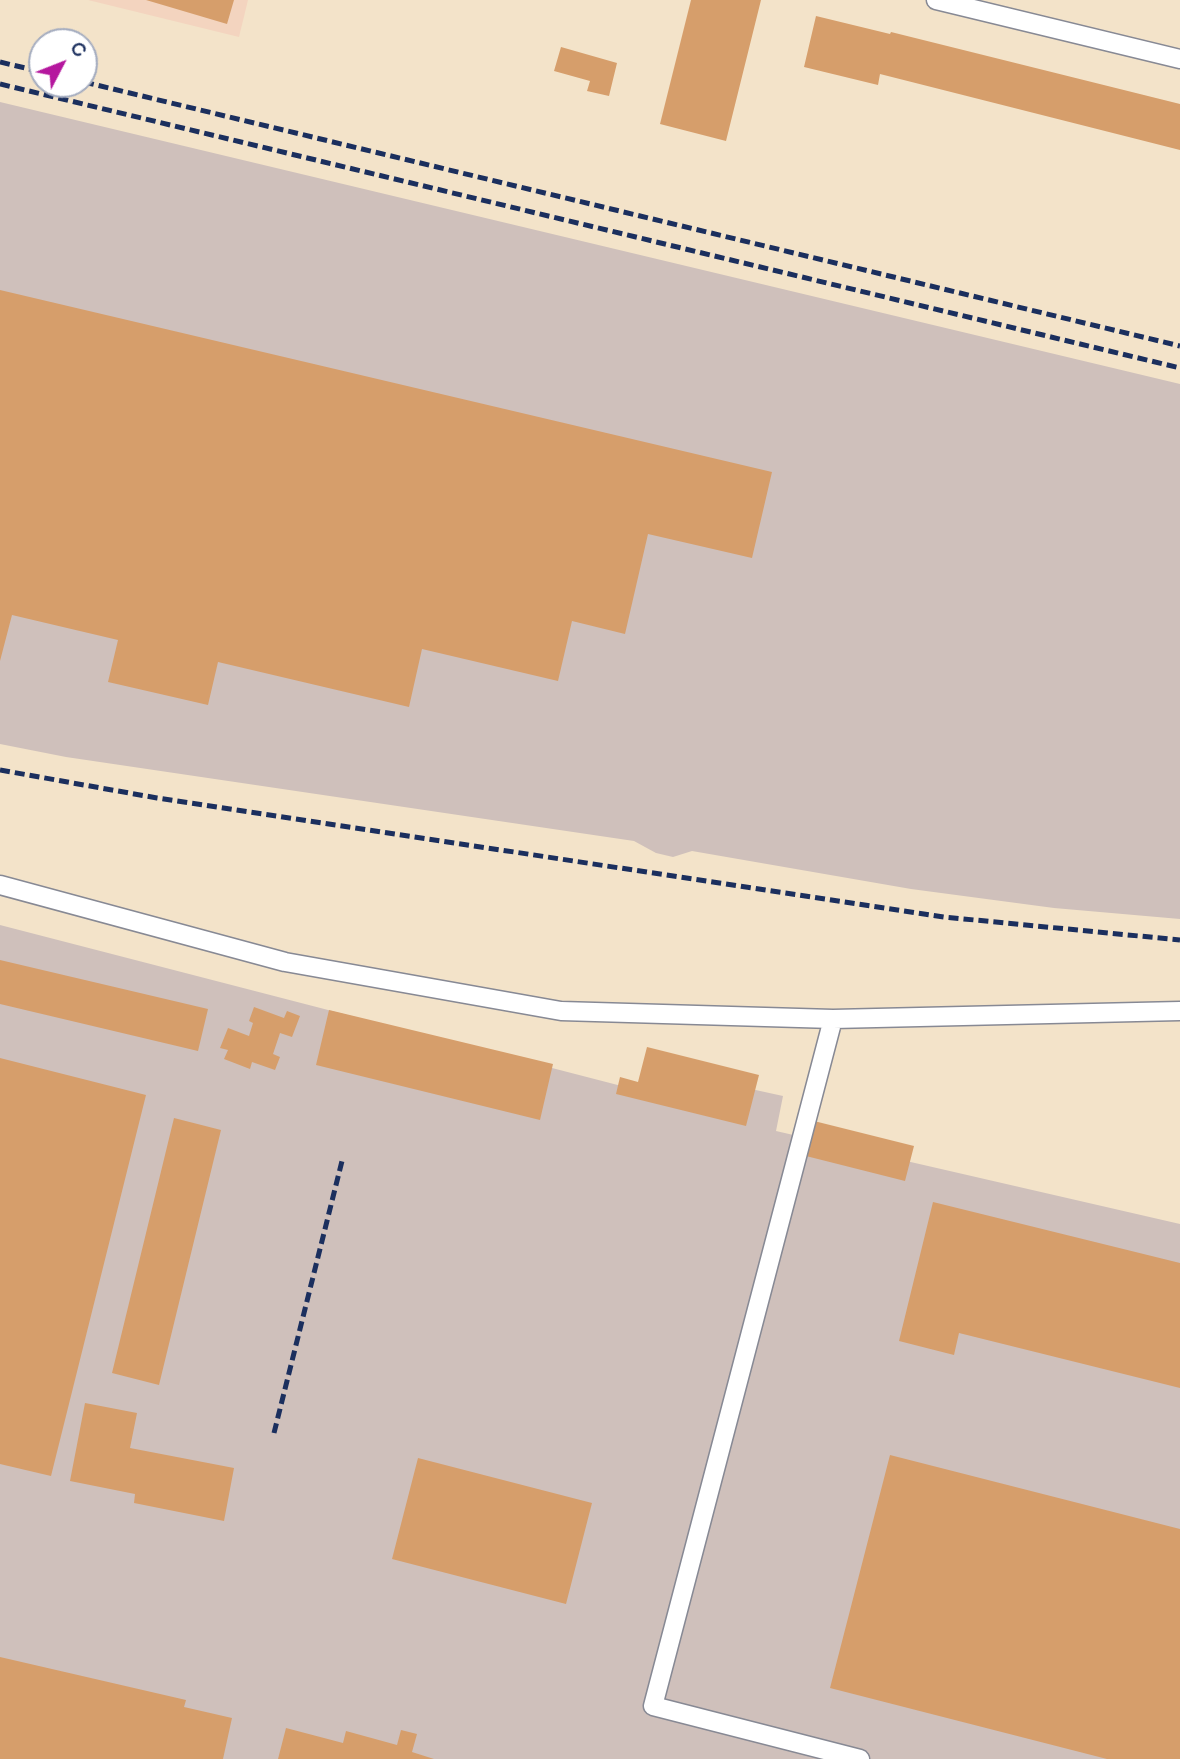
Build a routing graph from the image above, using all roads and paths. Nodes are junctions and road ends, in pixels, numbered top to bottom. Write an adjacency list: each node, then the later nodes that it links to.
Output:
1 (936, 0): 2 (lane)
2 (1180, 59)
3 (0, 885): 5 (lane)
4 (1180, 1011): 5 (lane)
5 (834, 1019): 6 (lane)
6 (860, 1759)

